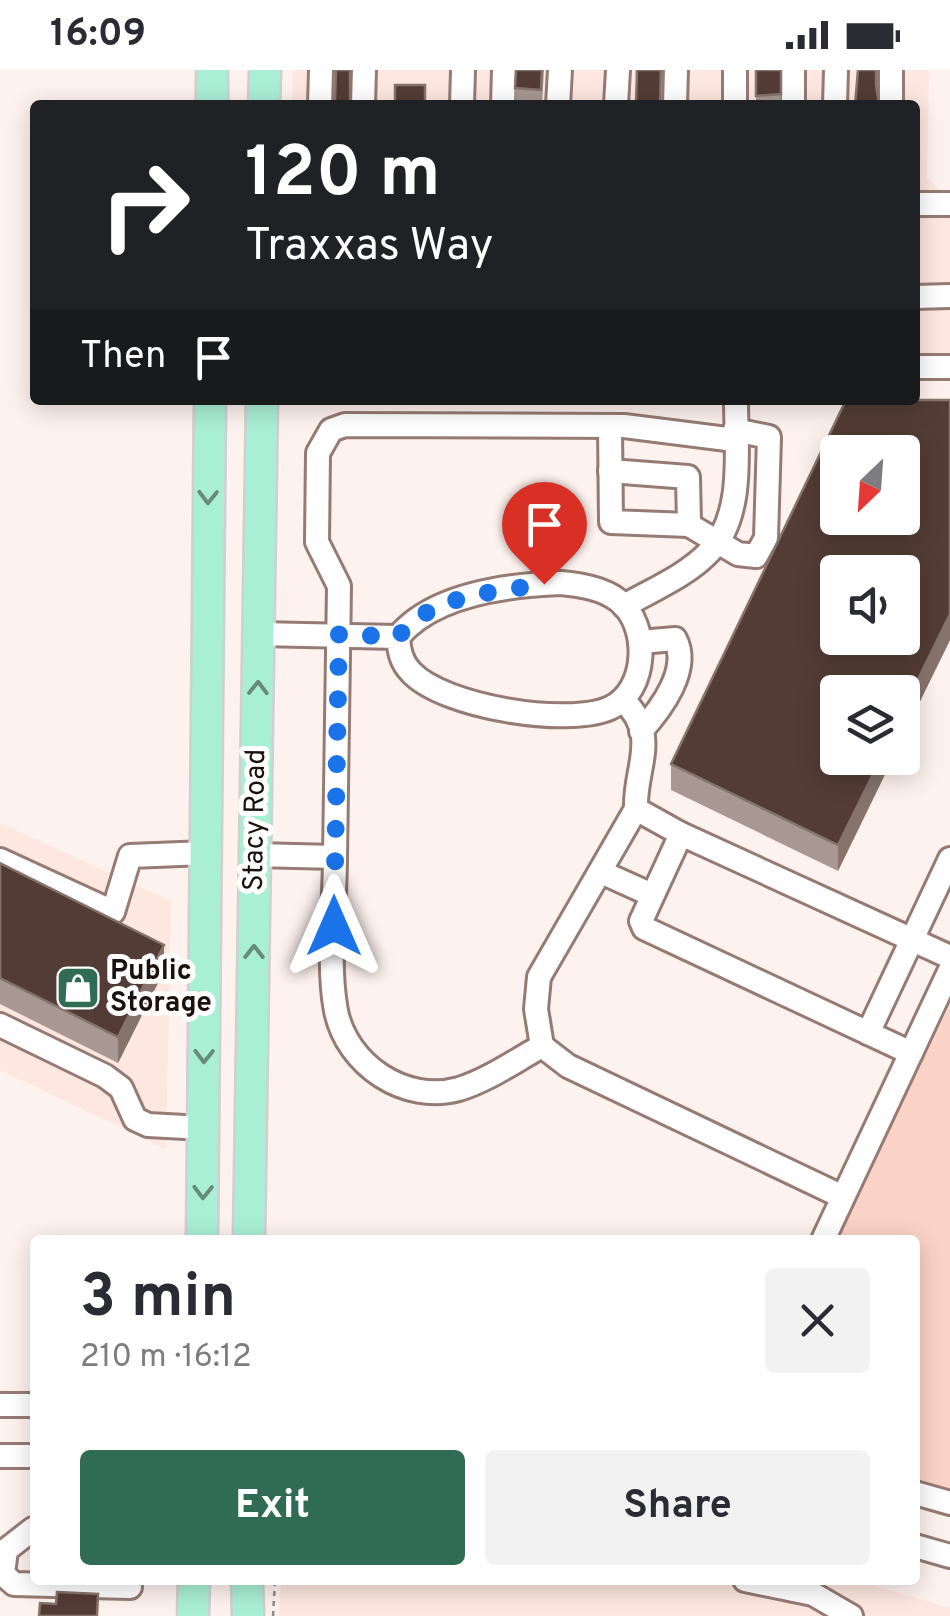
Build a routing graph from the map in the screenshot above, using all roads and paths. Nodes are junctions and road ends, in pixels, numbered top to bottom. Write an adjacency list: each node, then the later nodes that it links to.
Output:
1 (212, 70): 14 (main road)
2 (264, 70): 15 (main road)
3 (321, 70): 16 (street)
4 (364, 70): 17 (street)
5 (463, 70): 18 (street)
6 (504, 70): 19 (street)
7 (560, 70): 20 (street)
8 (618, 70): 21 (street)
9 (676, 70): 22 (street)
10 (736, 70): 23 (street)
11 (793, 70): 24 (street)
12 (836, 70): 25 (street)
13 (891, 70): 26 (street)
14 (212, 100)
15 (264, 100)
16 (320, 100)
17 (363, 100)
18 (462, 100)
19 (503, 100)
20 (558, 100)
21 (616, 100)
22 (676, 100)
23 (735, 100)
24 (793, 100)
25 (835, 100)
26 (891, 100)
27 (920, 204): 28 (street)
28 (950, 204)
29 (950, 296): 30 (street)
30 (920, 297)
31 (920, 366): 32 (street)
32 (950, 367)
33 (210, 405): 50 (main road, Stacy Road, one-way to 50)
34 (262, 405): 42 (main road, Stacy Road)
35 (736, 405): 37 (street)
36 (610, 426): 37 (street); 38 (street); 43 (street)
37 (735, 435): 40 (street); 40 (street)
38 (610, 471): 39 (street); 39 (street)
39 (690, 525): 40 (street)
40 (718, 541): 41 (street)
41 (624, 606): 44 (street); 45 (street)
42 (258, 634): 43 (street); 51 (main road, Stacy Road, one-way to 42)
43 (339, 634): 44 (street); 52 (street)
44 (398, 637): 46 (street)
45 (640, 642): 46 (street); 47 (street)
46 (623, 700): 47 (street)
47 (641, 731): 48 (street)
48 (636, 809): 49 (street); 55 (street)
49 (681, 834): 56 (street); 57 (street)
50 (206, 854): 51 (main road); 54 (street); 64 (main road, Stacy Road, one-way to 64)
51 (255, 855): 52 (street); 67 (main road, Stacy Road, one-way to 51)
52 (335, 857): 62 (street)
53 (950, 859): 57 (street)
54 (0, 860)
55 (601, 872): 56 (street); 62 (street)
56 (652, 895): 61 (street)
57 (912, 939): 58 (street); 61 (street)
58 (950, 957)
59 (950, 970): 63 (street)
60 (0, 1025): 64 (street)
61 (868, 1033): 63 (street)
62 (542, 1046): 65 (street)
63 (911, 1053): 65 (street)
64 (203, 1128): 66 (main road, Stacy Road, one-way to 66)
65 (843, 1197): 68 (street)
66 (202, 1235)
67 (249, 1235)
68 (824, 1235)
69 (0, 1405): 70 (street)
70 (30, 1405)
71 (0, 1456): 72 (street)
72 (30, 1456)
73 (920, 1494): 74 (street)
74 (950, 1503)
75 (30, 1531): 78 (street)
76 (920, 1547): 77 (street)
77 (950, 1556)
78 (30, 1584)
79 (53, 1585): 84 (street)
80 (194, 1585): 85 (main road)
81 (248, 1585): 86 (main road)
82 (275, 1585): 87 (path)
83 (770, 1585): 88 (street)
84 (130, 1587)
85 (193, 1616)
86 (248, 1616)
87 (274, 1616)
88 (851, 1616)

